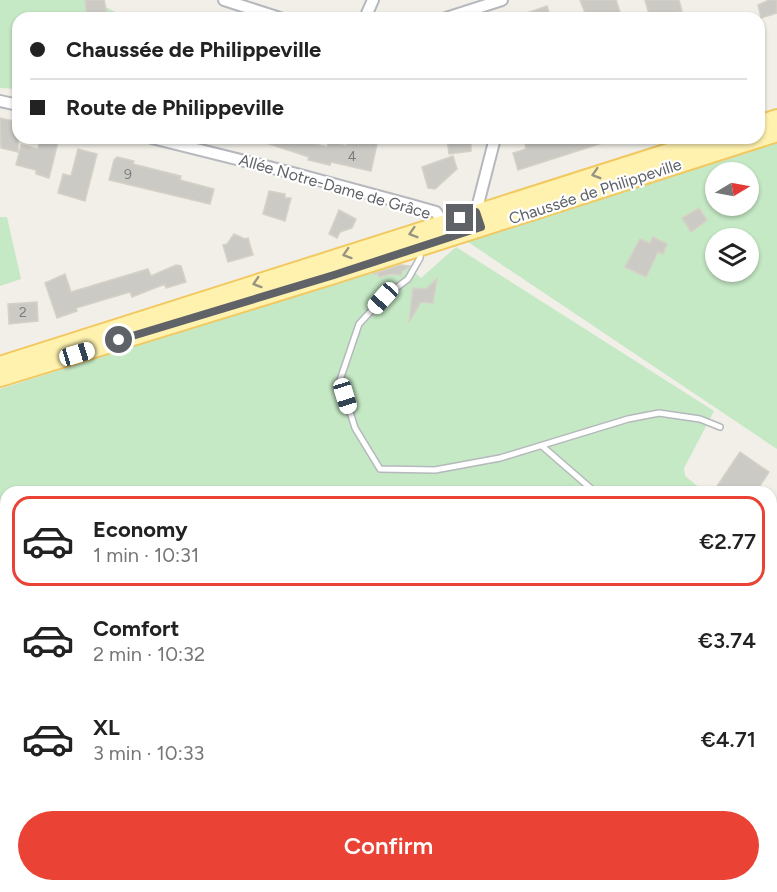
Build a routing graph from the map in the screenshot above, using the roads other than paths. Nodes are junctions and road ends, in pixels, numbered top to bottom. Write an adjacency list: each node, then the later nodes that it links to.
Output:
1 (224, 0): 3 (street)
2 (502, 0): 4 (street)
3 (261, 12)
4 (465, 12)
5 (175, 144): 10 (street, Allée Notre-Dame de Grâce)
6 (494, 144): 9 (street)
7 (695, 144): 9 (main road, Chaussée de Philippeville, one-way to 9)
8 (739, 144): 9 (main road, Chaussée de Philippeville)
9 (478, 219): 10 (main road, Chaussée de Philippeville)
10 (445, 231): 11 (main road, Chaussée de Philippeville); 13 (main road, Chaussée de Philippeville, one-way to 13)
11 (420, 247): 15 (main road, Chaussée de Philippeville); 18 (lane)
12 (0, 356): 13 (street)
13 (17, 359): 14 (main road, Chaussée de Philippeville); 15 (street)
14 (0, 365)
15 (34, 367): 16 (main road, Chaussée de Philippeville)
16 (0, 378)
17 (720, 427): 18 (lane)
18 (542, 446): 19 (lane)
19 (588, 486)

